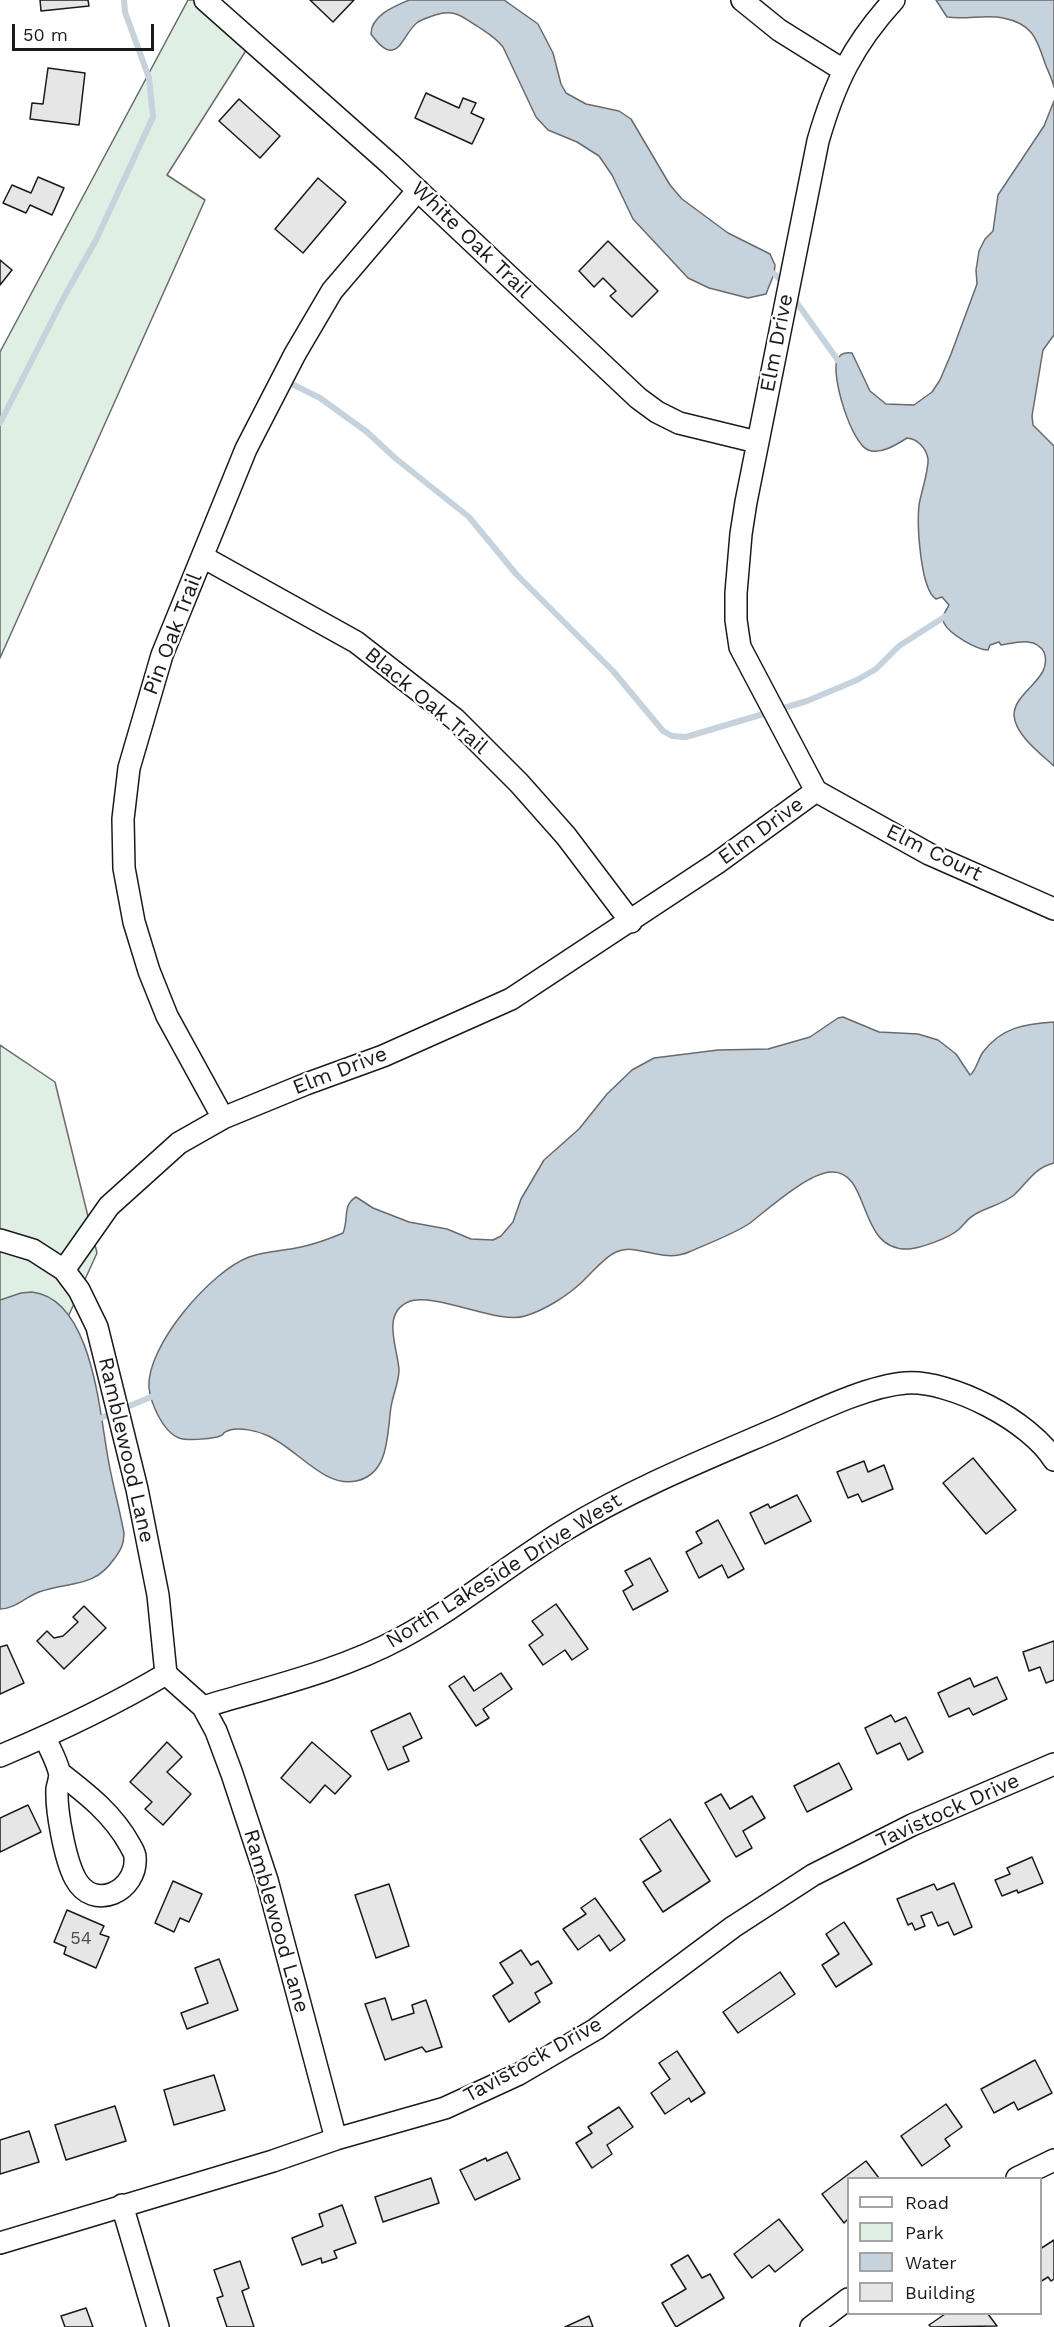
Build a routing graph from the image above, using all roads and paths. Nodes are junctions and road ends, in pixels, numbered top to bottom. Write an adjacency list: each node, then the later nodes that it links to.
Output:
1 (205, 0): 5 (street, White Oak Trail)
2 (742, 0): 4 (street)
3 (894, 0): 4 (street, Elm Drive)
4 (843, 70): 6 (street, Elm Drive)
5 (418, 190): 6 (street, White Oak Trail); 7 (street, Pin Oak Trail)
6 (757, 442): 8 (street, Elm Drive)
7 (203, 557): 10 (street, Black Oak Trail); 11 (street, Pin Oak Trail)
8 (816, 791): 9 (street, Elm Court); 10 (street, Elm Drive)
9 (1054, 909)
10 (631, 922): 11 (street, Elm Drive)
11 (222, 1118): 13 (street, Elm Drive)
12 (0, 1240): 13 (street)
13 (64, 1270): 15 (street, Ramblewood Lane)
14 (1054, 1460): 16 (street, North Lakeside Drive West)
15 (166, 1674): 16 (street); 17 (street)
16 (203, 1707): 21 (street, Ramblewood Lane)
17 (45, 1737): 18 (street); 20 (street)
18 (0, 1756)
19 (1054, 1764): 21 (street, Tavistock Drive)
20 (60, 1773): 20 (street)
21 (336, 2139): 24 (street, Tavistock Drive)
22 (1054, 2160): 23 (street)
23 (1019, 2177)
24 (122, 2205): 25 (street, Tavistock Drive); 27 (street)
25 (0, 2243)
26 (847, 2300): 28 (street)
27 (158, 2327)
28 (811, 2327)

